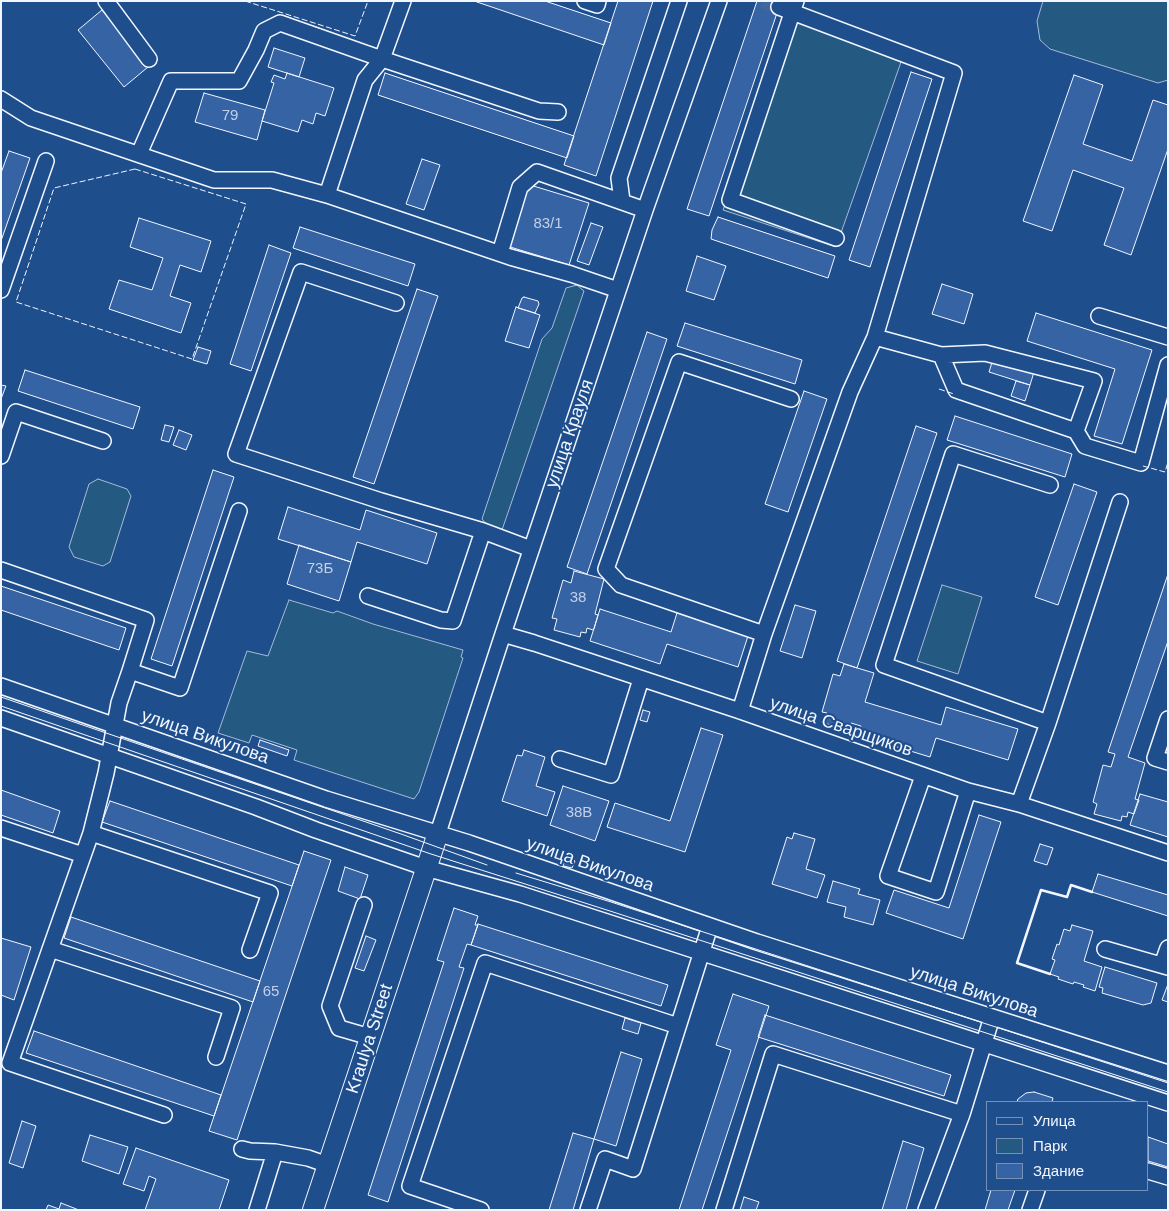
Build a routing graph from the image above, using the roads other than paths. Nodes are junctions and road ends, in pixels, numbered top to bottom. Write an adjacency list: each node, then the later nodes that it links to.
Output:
1 (106, 1): 8 (street)
2 (403, 1): 9 (street)
3 (585, 1): 4 (street)
4 (598, 1)
5 (679, 1): 15 (street)
6 (719, 1): 16 (street, улица Крауля)
7 (789, 7): 17 (street); 23 (street)
8 (149, 59)
9 (382, 59): 11 (street); 12 (street); 14 (street)
10 (1, 99): 12 (street)
11 (558, 112)
12 (140, 155): 14 (street)
13 (46, 161): 19 (street)
14 (327, 195): 18 (street)
15 (622, 202): 16 (street); 18 (street)
16 (645, 210): 20 (street, улица Крауля)
17 (836, 238)
18 (500, 253): 20 (street)
19 (1, 290)
20 (618, 290): 35 (street, улица Крауля)
21 (396, 303): 34 (street)
22 (1099, 316): 24 (street)
23 (875, 337): 25 (street); 39 (street)
24 (1168, 337)
25 (941, 355): 28 (street); 28 (street)
26 (1167, 370): 28 (street)
27 (791, 399): 39 (street)
28 (1076, 431)
29 (103, 441): 30 (street)
30 (1, 456)
31 (1050, 485): 46 (street)
32 (1120, 502): 46 (street)
33 (239, 511): 40 (street)
34 (483, 531): 35 (street); 37 (street)
35 (531, 549): 38 (street, улица Крауля)
36 (1, 570): 40 (street)
37 (368, 596)
38 (502, 634): 41 (street, улица Сварщиков); 56 (street, улица Крауля)
39 (764, 634): 43 (street)
40 (130, 671): 47 (street)
41 (641, 679): 43 (street, улица Сварщиков); 49 (street)
42 (1, 686): 47 (street, улица Викулова)
43 (740, 711): 51 (street, улица Сварщиков)
44 (1, 718): 48 (street)
45 (1168, 719): 50 (street)
46 (1048, 723): 53 (street)
47 (115, 726): 48 (street); 56 (street, улица Викулова)
48 (110, 756): 55 (street); 59 (street)
49 (560, 759)
50 (1168, 762)
51 (923, 776): 52 (street, улица Сварщиков); 52 (street)
52 (968, 791): 53 (street, улица Сварщиков)
53 (1019, 804): 57 (street, улица Сварщиков)
54 (1, 828): 58 (street)
55 (91, 833): 58 (street); 65 (street)
56 (438, 833): 59 (main road, улица Крауля); 61 (street, улица Викулова)
57 (1168, 854)
58 (83, 855): 63 (street)
59 (426, 868): 66 (street); 70 (main road, Kraulya Street)
60 (364, 905): 70 (street)
61 (710, 926): 66 (street); 68 (street, улица Викулова)
62 (1168, 948): 67 (street)
63 (50, 949): 72 (street); 76 (street)
64 (1105, 949): 67 (street)
65 (250, 950)
66 (702, 952): 69 (street); 71 (street)
67 (1165, 966)
68 (992, 1017): 71 (street); 73 (street, улица Викулова)
69 (678, 1026): 85 (street); 86 (street)
70 (370, 1037): 79 (main road, Kraulya Street)
71 (984, 1043): 74 (street); 75 (street)
72 (216, 1057)
73 (1168, 1073)
74 (1168, 1103)
75 (962, 1114): 87 (street); 88 (street)
76 (164, 1115)
77 (242, 1149): 78 (street)
78 (275, 1152): 79 (street); 83 (street)
79 (328, 1166): 84 (main road, Kraulya Street)
80 (1149, 1170): 81 (street)
81 (1168, 1177)
82 (1037, 1191): 89 (street)
83 (257, 1210)
84 (313, 1210)
85 (481, 1210)
86 (588, 1210)
87 (724, 1210)
88 (926, 1210)
89 (1030, 1210)

